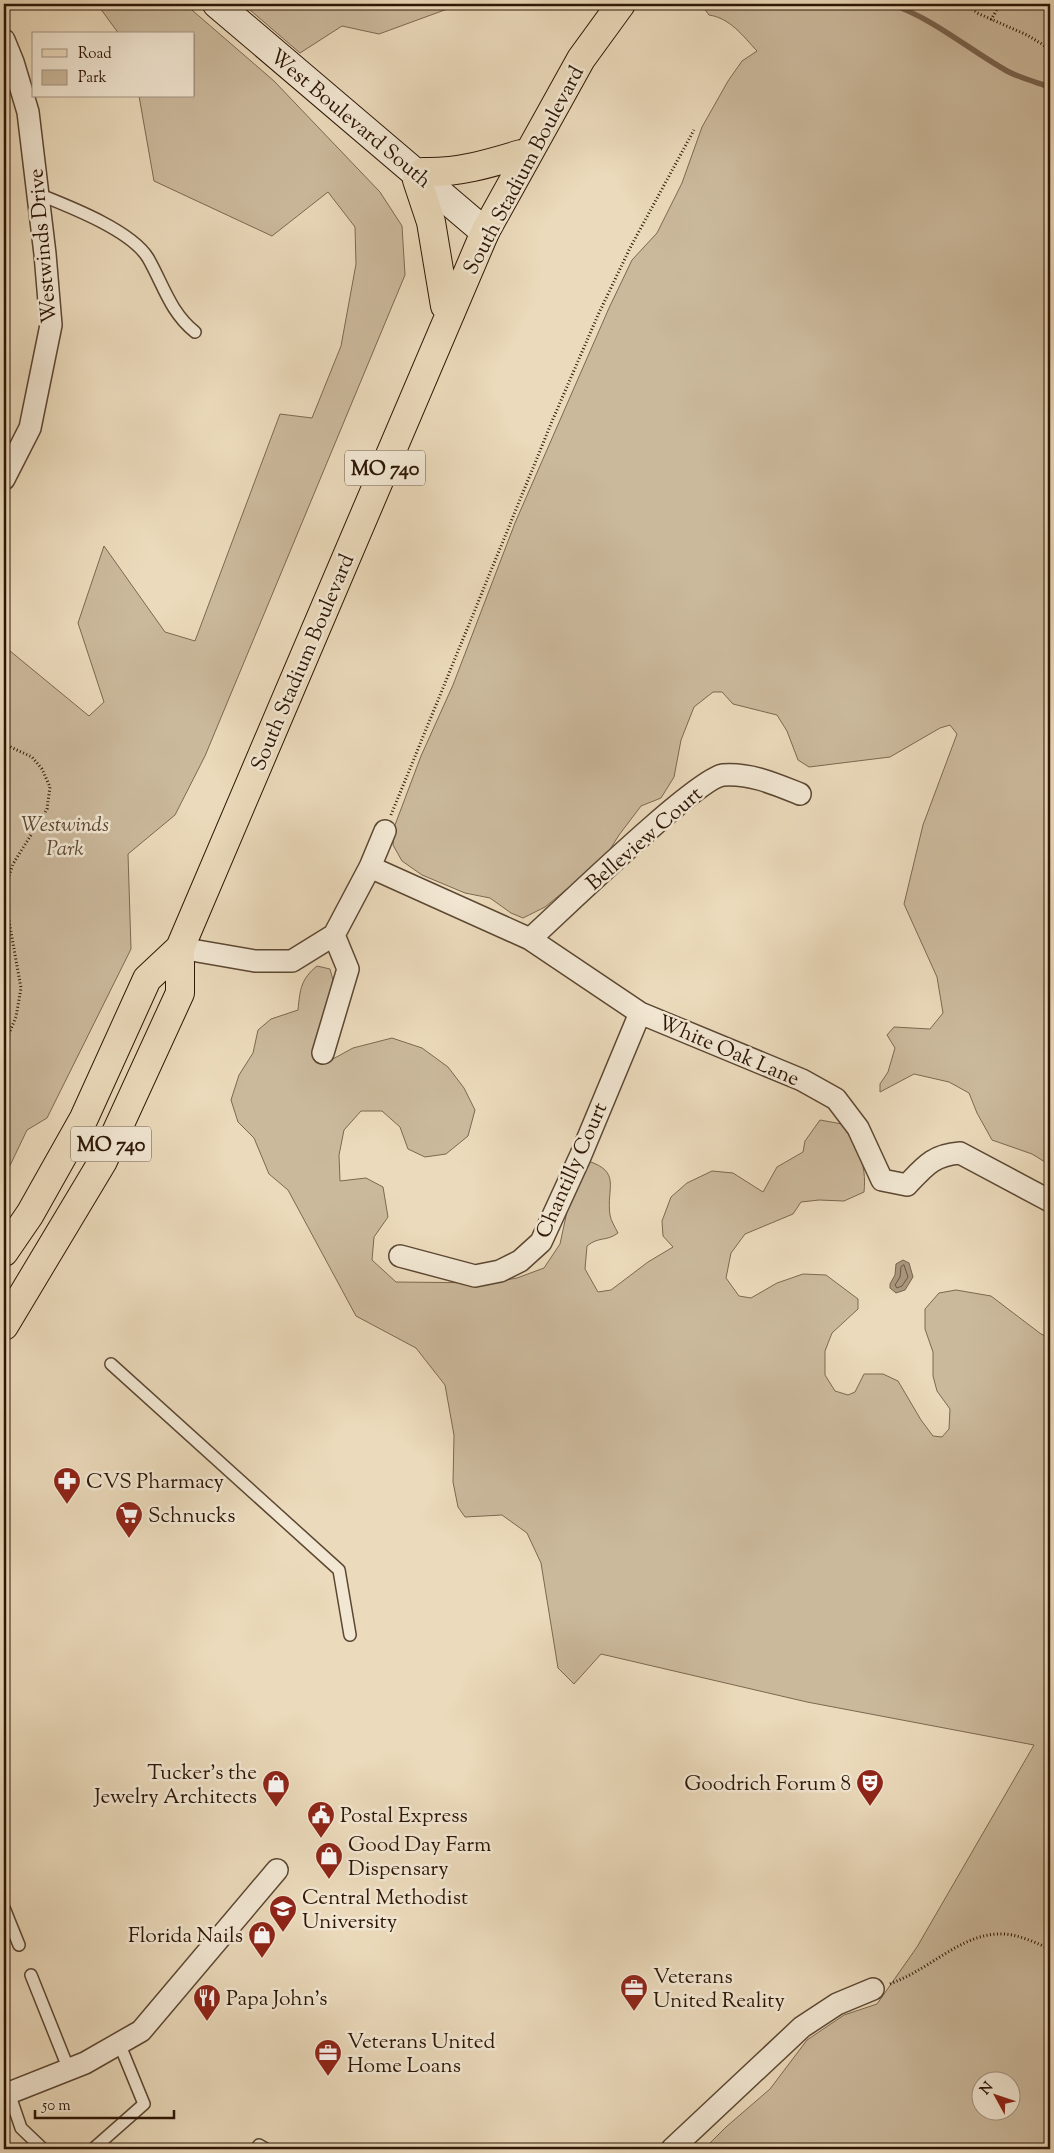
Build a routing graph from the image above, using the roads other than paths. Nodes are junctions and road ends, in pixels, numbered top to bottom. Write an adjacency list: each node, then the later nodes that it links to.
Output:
1 (217, 4): 5 (main road, West Boulevard South)
2 (621, 4): 4 (main road, South Stadium Boulevard / MO 740)
3 (4, 40): 6 (street, Westwinds Drive)
4 (527, 156): 5 (main road); 7 (main road, South Stadium Boulevard / MO 740)
5 (419, 176): 7 (main road, West Boulevard South); 8 (main road)
6 (38, 194): 9 (lane); 10 (street, Westwinds Drive)
7 (485, 232): 8 (main road, South Stadium Boulevard / MO 740)
8 (451, 312): 16 (main road, South Stadium Boulevard / MO 740)
9 (195, 332)
10 (4, 479)
11 (800, 794): 15 (street, Belleview Court)
12 (385, 831): 13 (street)
13 (370, 867): 14 (street); 15 (street, White Oak Lane)
14 (334, 935): 16 (street); 18 (street)
15 (530, 939): 17 (street, White Oak Lane)
16 (180, 948): 20 (main road, MO 740); 22 (main road, South Stadium Boulevard / MO 740)
17 (640, 1012): 19 (street, White Oak Lane); 21 (street, Chantilly Court)
18 (323, 1053)
19 (1050, 1201)
20 (4, 1252)
21 (400, 1256)
22 (4, 1326)
23 (111, 1364): 24 (lane)
24 (350, 1635)
25 (277, 1870): 30 (street)
26 (4, 1908): 27 (lane)
27 (19, 1945)
28 (31, 1976): 31 (lane)
29 (873, 1989): 37 (street)
30 (119, 2043): 31 (street); 34 (lane)
31 (69, 2070): 32 (street)
32 (6, 2094): 33 (lane)
33 (43, 2149)
34 (93, 2149)
35 (257, 2149): 36 (lane)
36 (266, 2149)
37 (672, 2149)

